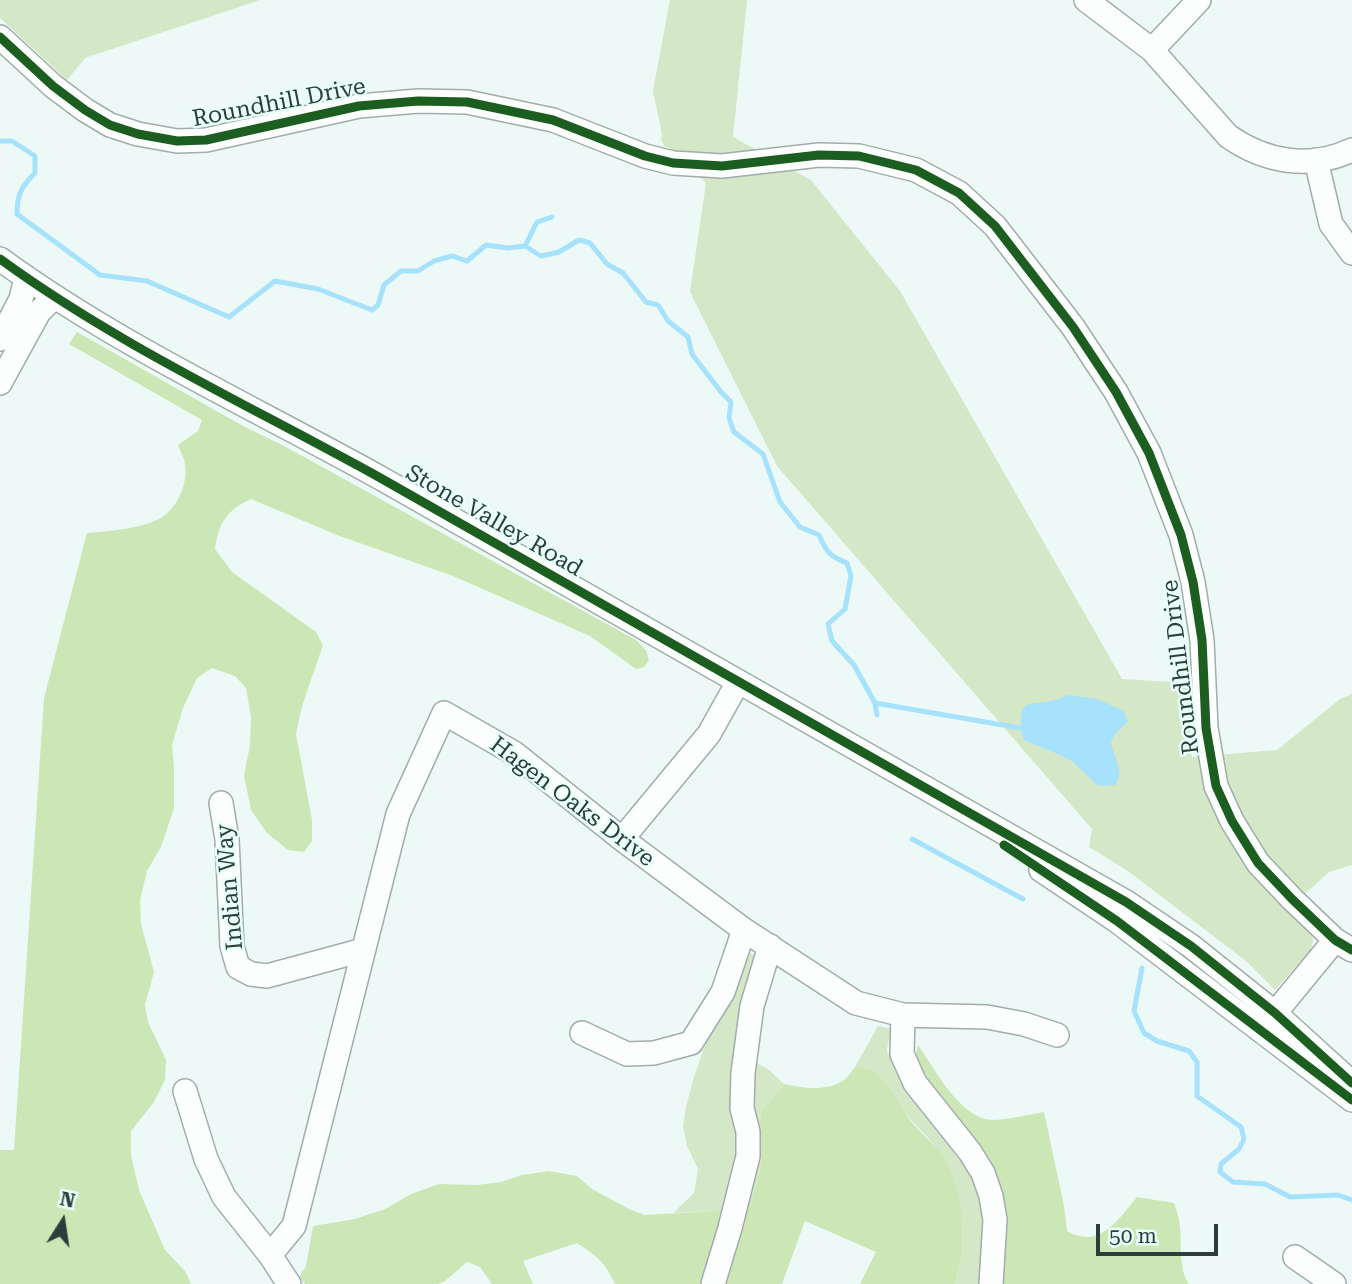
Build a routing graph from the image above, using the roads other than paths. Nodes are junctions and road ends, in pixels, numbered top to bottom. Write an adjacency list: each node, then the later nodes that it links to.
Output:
1 (1086, 0): 4 (street)
2 (1199, 0): 4 (street)
3 (0, 37): 17 (street, Roundhill Drive)
4 (1152, 50): 6 (street)
5 (1352, 150): 6 (street)
6 (1316, 160): 7 (street)
7 (1352, 253)
8 (0, 259): 9 (street, Stone Valley Road)
9 (26, 278): 10 (street, Stone Valley Road); 11 (street)
10 (54, 296): 12 (street); 13 (street, Stone Valley Road)
11 (0, 339)
12 (0, 383)
13 (738, 682): 15 (street); 21 (street, Stone Valley Road)
14 (221, 803): 19 (street, Indian Way)
15 (622, 839): 16 (street, Hagen Oaks Drive); 19 (street, Hagen Oaks Drive)
16 (744, 930): 18 (street, Hagen Oaks Drive); 22 (street)
17 (1343, 945): 21 (street, Roundhill Drive)
18 (770, 946): 20 (street, Hagen Oaks Drive); 30 (street)
19 (363, 950): 27 (street, Hagen Oaks Drive)
20 (903, 1015): 23 (street, Hagen Oaks Drive); 31 (street)
21 (1268, 1021): 24 (street, Stone Valley Road); 26 (street, Stone Valley Road)
22 (582, 1033)
23 (1056, 1035)
24 (1352, 1083)
25 (185, 1091): 27 (street)
26 (1352, 1100)
27 (270, 1255): 29 (street)
28 (1295, 1257): 32 (street)
29 (289, 1284)
30 (713, 1284)
31 (990, 1284)
32 (1334, 1284)

